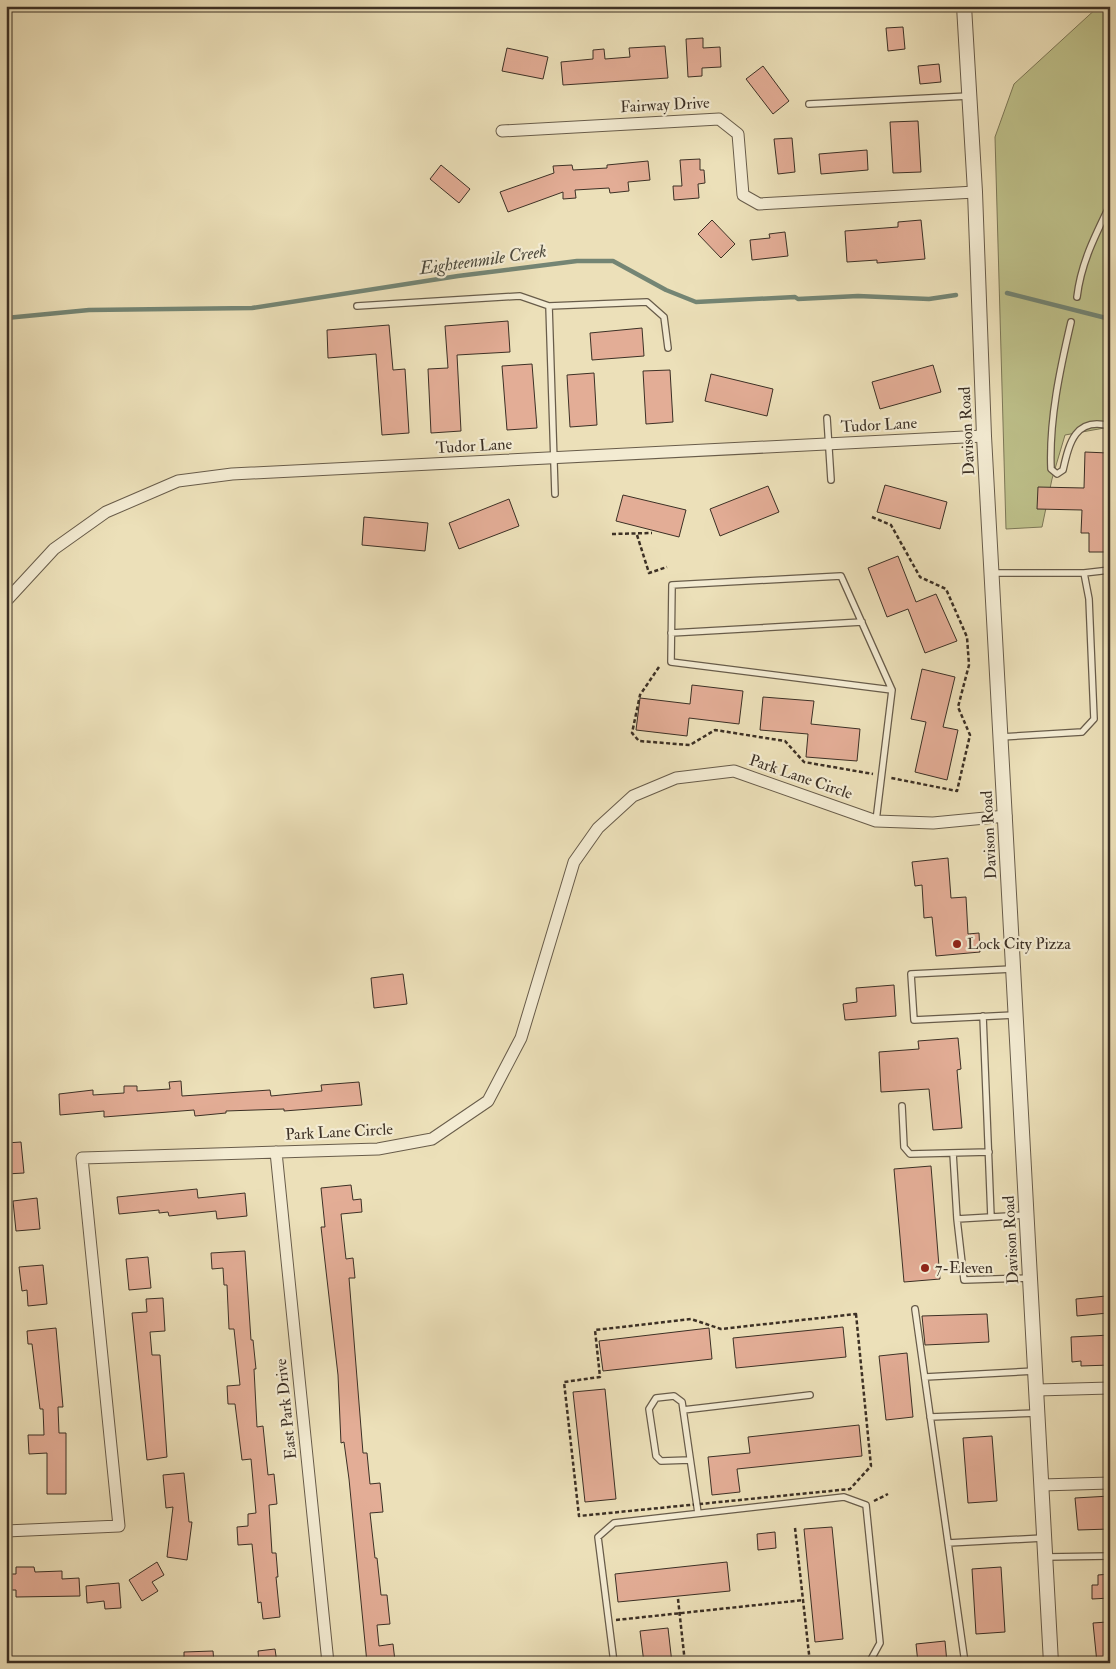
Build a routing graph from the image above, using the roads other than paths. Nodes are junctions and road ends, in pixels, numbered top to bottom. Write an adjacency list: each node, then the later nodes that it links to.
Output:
1 (964, 6): 2 (street, Davison Road)
2 (969, 96): 3 (lane); 5 (street, Davison Road)
3 (809, 104)
4 (502, 130): 5 (street, Fairway Drive)
5 (975, 192): 14 (street, Davison Road)
6 (1110, 205): 7 (lane)
7 (1077, 297)
8 (357, 306): 9 (lane)
9 (549, 306): 11 (lane); 16 (lane)
10 (1071, 322): 13 (lane)
11 (668, 348)
12 (827, 418): 15 (lane)
13 (1110, 426)
14 (984, 436): 15 (street, Tudor Lane); 20 (street, Davison Road)
15 (829, 444): 16 (street, Tudor Lane); 17 (lane)
16 (554, 458): 18 (lane); 22 (street, Tudor Lane)
17 (831, 480)
18 (555, 494)
19 (1110, 570): 21 (lane)
20 (992, 572): 21 (lane); 26 (street, Davison Road)
21 (1084, 573): 26 (lane)
22 (6, 601)
23 (862, 622): 24 (lane); 24 (lane); 25 (lane)
24 (671, 633): 25 (lane)
25 (892, 690): 28 (lane)
26 (1001, 737): 27 (street, Davison Road)
27 (1006, 816): 28 (street, Park Lane Circle); 29 (street, Davison Road)
28 (876, 821): 33 (street, Park Lane Circle)
29 (1014, 969): 30 (street, Davison Road); 31 (lane)
30 (1017, 1015): 31 (lane); 36 (street, Davison Road)
31 (983, 1016): 34 (lane)
32 (902, 1106): 35 (lane)
33 (276, 1152): 53 (street, Park Lane Circle); 58 (street, East Park Drive)
34 (989, 1152): 35 (lane); 37 (lane)
35 (953, 1153): 38 (lane)
36 (1027, 1215): 37 (lane); 39 (street, Davison Road)
37 (991, 1217): 38 (lane)
38 (957, 1218): 39 (lane)
39 (1031, 1278): 41 (street, Davison Road)
40 (915, 1309): 42 (lane)
41 (1036, 1370): 42 (lane); 44 (street, Davison Road)
42 (924, 1377): 48 (lane)
43 (1110, 1388): 44 (street)
44 (1037, 1390): 47 (street, Davison Road)
45 (810, 1394): 46 (lane)
46 (683, 1410): 49 (lane); 49 (lane)
47 (1038, 1413): 48 (lane); 51 (street, Davison Road)
48 (930, 1417): 55 (lane)
49 (690, 1460): 52 (lane)
50 (1110, 1483): 51 (street)
51 (1042, 1485): 54 (street, Davison Road)
52 (698, 1513): 59 (lane); 60 (lane)
53 (6, 1531)
54 (1045, 1538): 55 (lane); 57 (street, Davison Road)
55 (948, 1543): 61 (lane)
56 (1110, 1556): 57 (lane)
57 (1046, 1557): 62 (street, Davison Road)
58 (328, 1663)
59 (614, 1663)
60 (869, 1663)
61 (964, 1663)
62 (1051, 1663)

